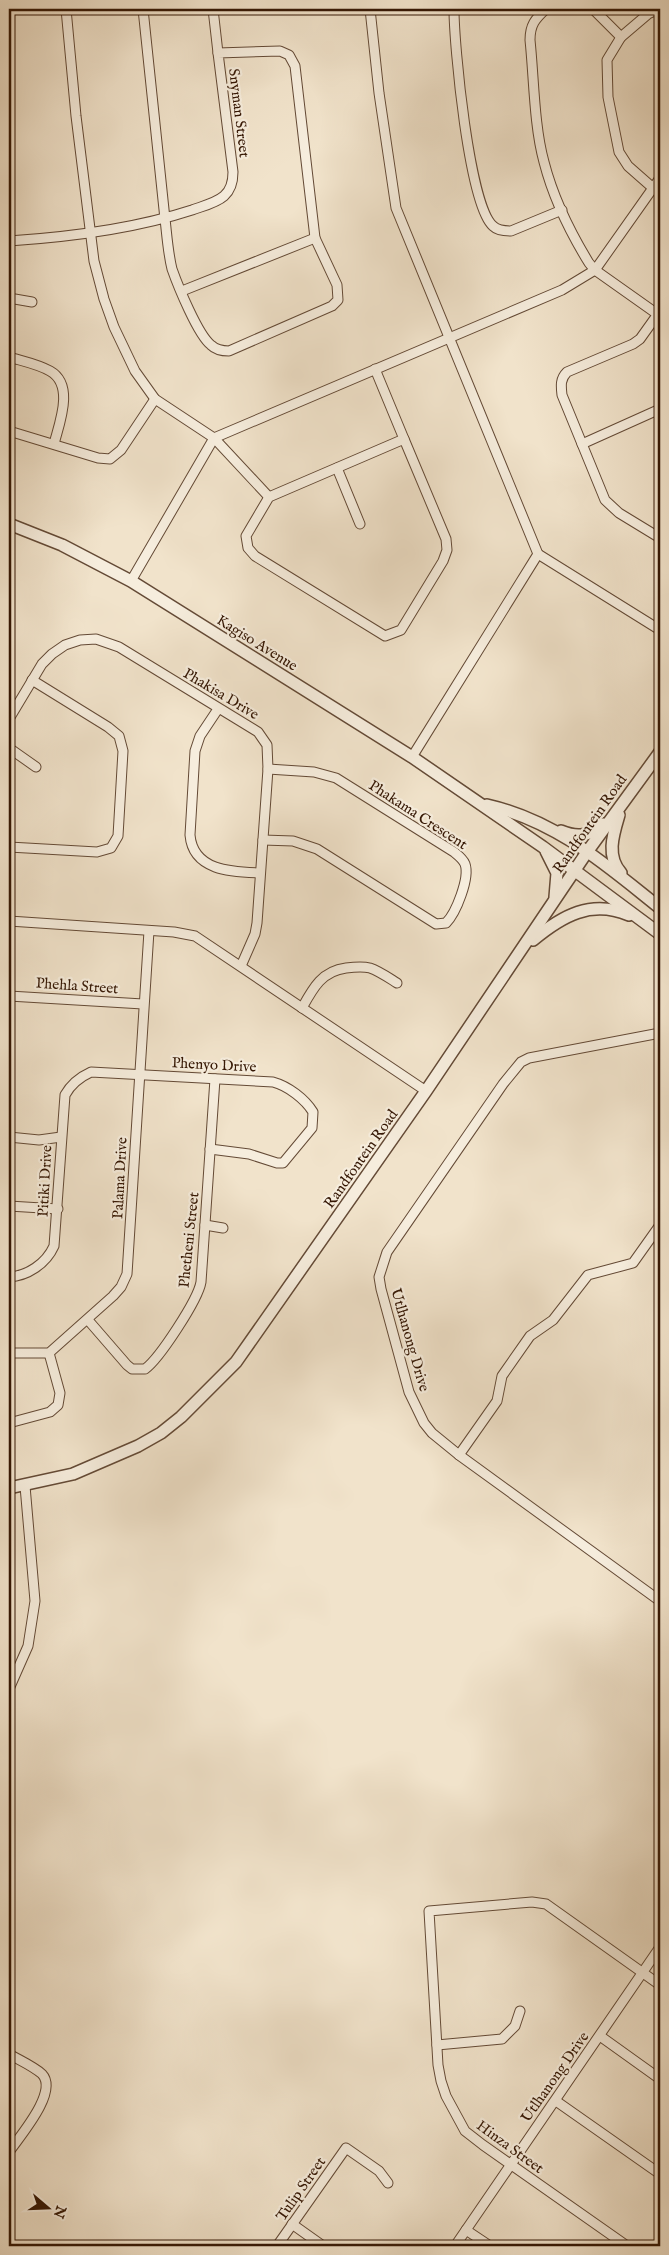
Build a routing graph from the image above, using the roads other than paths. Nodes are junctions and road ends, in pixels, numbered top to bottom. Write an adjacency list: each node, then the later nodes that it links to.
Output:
1 (66, 9): 15 (street)
2 (143, 9): 14 (street)
3 (214, 9): 10 (street)
4 (370, 9): 23 (street)
5 (454, 9): 13 (street)
6 (546, 9): 13 (street)
7 (592, 9): 9 (street)
8 (659, 9): 9 (street)
9 (621, 37): 12 (street)
10 (218, 53): 14 (street, Snyman Street); 16 (street, Snyman Street)
11 (660, 178): 12 (street)
12 (654, 188): 18 (street)
13 (562, 210): 18 (street)
14 (165, 219): 15 (street, Snyman Street); 19 (street)
15 (91, 232): 17 (street, Snyman Street); 26 (street)
16 (315, 238): 19 (street); 19 (street, Snyman Street)
17 (9, 241)
18 (595, 270): 22 (street); 23 (street)
19 (182, 291)
20 (9, 298): 21 (street)
21 (32, 302)
22 (659, 313): 32 (street)
23 (450, 337): 25 (street); 38 (street)
24 (9, 357): 31 (street)
25 (375, 369): 29 (street); 30 (street)
26 (155, 399): 29 (street); 31 (street)
27 (660, 410): 32 (street)
28 (9, 431): 31 (street)
29 (214, 438): 34 (street); 39 (street)
30 (404, 439): 33 (street); 34 (street)
31 (54, 444)
32 (582, 444): 37 (street)
33 (337, 468): 34 (street); 36 (street)
34 (268, 497)
35 (9, 524): 39 (street, Kagiso Avenue)
36 (360, 524)
37 (660, 538)
38 (538, 554): 40 (street); 46 (street)
39 (131, 581): 46 (street, Kagiso Avenue)
40 (660, 630)
41 (32, 680): 42 (street, Phakisa Drive); 43 (street, Phakisa Drive); 53 (street)
42 (218, 709): 48 (street, Phakisa Drive); 57 (street)
43 (9, 719)
44 (9, 748): 47 (street)
45 (660, 752): 50 (street, Randfontein Road)
46 (412, 758): 49 (street, Kagiso Avenue)
47 (36, 767)
48 (268, 769): 52 (street, Phakisa Drive); 52 (street, Phakama Crescent)
49 (480, 803): 51 (street, Kagiso Avenue); 54 (street, Kagiso Avenue)
50 (619, 809): 51 (street); 55 (street, Randfontein Road); 58 (street)
51 (543, 824): 55 (street, Kagiso Avenue)
52 (263, 840): 57 (street, Phakisa Drive)
53 (9, 847)
54 (543, 847): 56 (street, Kagiso Avenue); 59 (street)
55 (588, 852): 56 (street, Randfontein Road); 58 (street, Kagiso Avenue)
56 (575, 871): 59 (street, Randfontein Road); 62 (street, Kagiso Avenue)
57 (260, 874): 66 (street, Phakisa Drive)
58 (630, 885): 60 (street, Kagiso Avenue)
59 (554, 901): 65 (street, Randfontein Road)
60 (660, 908)
61 (9, 921): 63 (street)
62 (643, 921): 64 (street, Kagiso Avenue); 65 (street)
63 (148, 931): 66 (street); 69 (street, Palama Drive)
64 (660, 934)
65 (523, 949): 75 (street, Randfontein Road)
66 (241, 966): 70 (street)
67 (397, 984): 70 (street)
68 (9, 996): 69 (street, Phehla Street)
69 (143, 1004): 73 (street, Palama Drive)
70 (302, 1008): 75 (street)
71 (660, 1032): 89 (street, Utlhanong Drive)
72 (91, 1072): 73 (street, Phenyo Drive); 77 (street, Pitiki Drive)
73 (140, 1074): 74 (street, Phenyo Drive); 85 (street, Palama Drive)
74 (215, 1079): 78 (street, Phetheni Street); 78 (street, Phenyo Drive)
75 (426, 1092): 90 (street, Randfontein Road)
76 (9, 1137): 77 (street)
77 (61, 1138): 80 (street, Pitiki Drive)
78 (210, 1149): 81 (street, Phetheni Street)
79 (9, 1206): 80 (street)
80 (58, 1208): 84 (street, Pitiki Drive)
81 (205, 1225): 83 (street); 85 (street, Phetheni Street)
82 (660, 1225): 89 (street)
83 (223, 1228)
84 (9, 1277)
85 (88, 1320): 86 (street, Palama Drive)
86 (49, 1352): 87 (street); 88 (street)
87 (9, 1353)
88 (9, 1424)
89 (459, 1455): 92 (street, Utlhanong Drive)
90 (25, 1486): 91 (street, Randfontein Road); 93 (street)
91 (9, 1488)
92 (660, 1601)
93 (9, 1689)
94 (660, 1947): 95 (street, Utlhanong Drive)
95 (642, 1972): 96 (street); 98 (street, Utlhanong Drive); 99 (street, Hinza Street)
96 (660, 1985)
97 (520, 2011): 99 (street)
98 (600, 2036): 101 (street); 102 (street, Utlhanong Drive)
99 (437, 2045): 104 (street, Hinza Street)
100 (9, 2054): 103 (street)
101 (660, 2079)
102 (556, 2101): 104 (street, Utlhanong Drive); 105 (street)
103 (9, 2152)
104 (510, 2165): 108 (street, Utlhanong Drive); 113 (street, Hinza Street)
105 (660, 2174)
106 (388, 2183): 107 (street, Tulip Street)
107 (292, 2224): 109 (street, Tulip Street); 110 (street)
108 (466, 2230): 111 (street, Utlhanong Drive); 112 (street)
109 (277, 2246)
110 (323, 2246)
111 (455, 2246)
112 (490, 2246)
113 (627, 2246)

